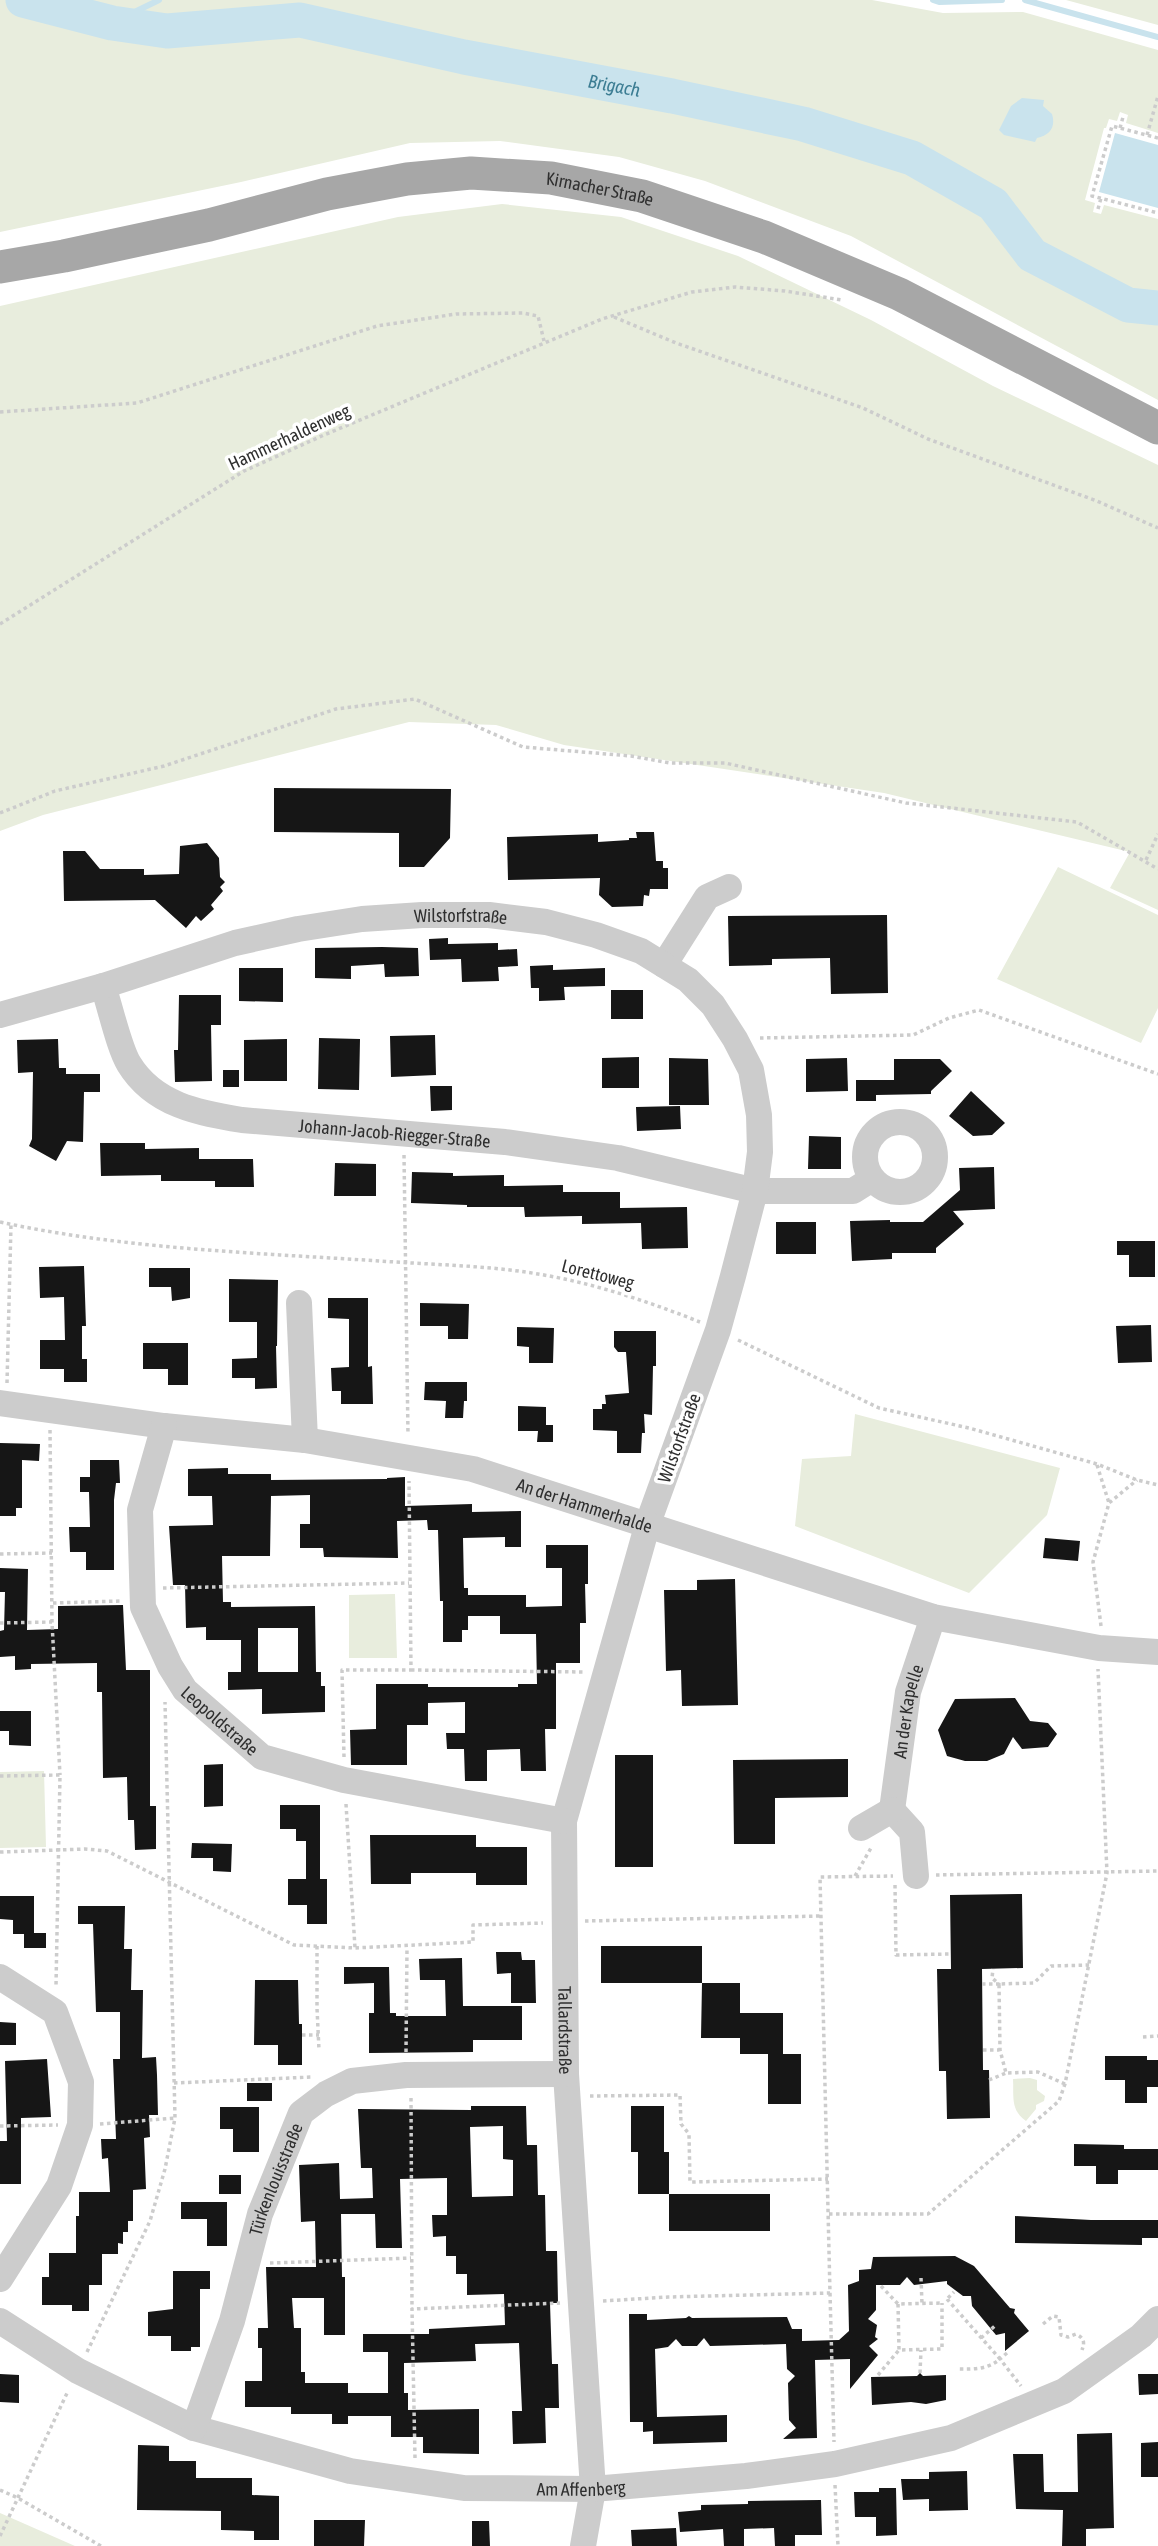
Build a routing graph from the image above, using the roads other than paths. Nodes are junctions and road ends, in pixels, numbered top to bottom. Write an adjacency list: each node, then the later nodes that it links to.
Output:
1 (0, 267): 2 (main road, Kirnacher Straße)
2 (1158, 428)
3 (729, 887): 4 (street)
4 (664, 965): 5 (street, Wilstorfstraße); 8 (street, Wilstorfstraße)
5 (103, 986): 6 (street, Wilstorfstraße); 8 (street, Johann-Jacob-Riegger-Straße)
6 (0, 1015)
7 (872, 1179): 8 (street)
8 (755, 1191): 13 (street, Wilstorfstraße)
9 (299, 1303): 12 (street)
10 (3, 1404): 11 (street, An der Hammerhalde)
11 (164, 1426): 12 (street, An der Hammerhalde); 17 (street, Leopoldstraße)
12 (305, 1440): 13 (street, An der Hammerhalde)
13 (648, 1523): 14 (street, An der Hammerhalde); 17 (street, Tallardstraße)
14 (933, 1616): 15 (street, An der Hammerhalde); 16 (street, An der Kapelle)
15 (1158, 1652)
16 (892, 1810): 18 (street); 19 (street)
17 (564, 1821): 21 (street, Tallardstraße)
18 (861, 1828)
19 (916, 1876)
20 (0, 1977): 22 (street)
21 (567, 2085): 25 (street, Türkenlouisstraße); 26 (street, Tallardstraße)
22 (0, 2279)
23 (1158, 2319): 26 (street, Am Affenberg)
24 (0, 2322): 25 (street, Am Affenberg)
25 (194, 2428): 26 (street, Am Affenberg)
26 (593, 2488): 27 (street, Tallardstraße)
27 (583, 2546)

